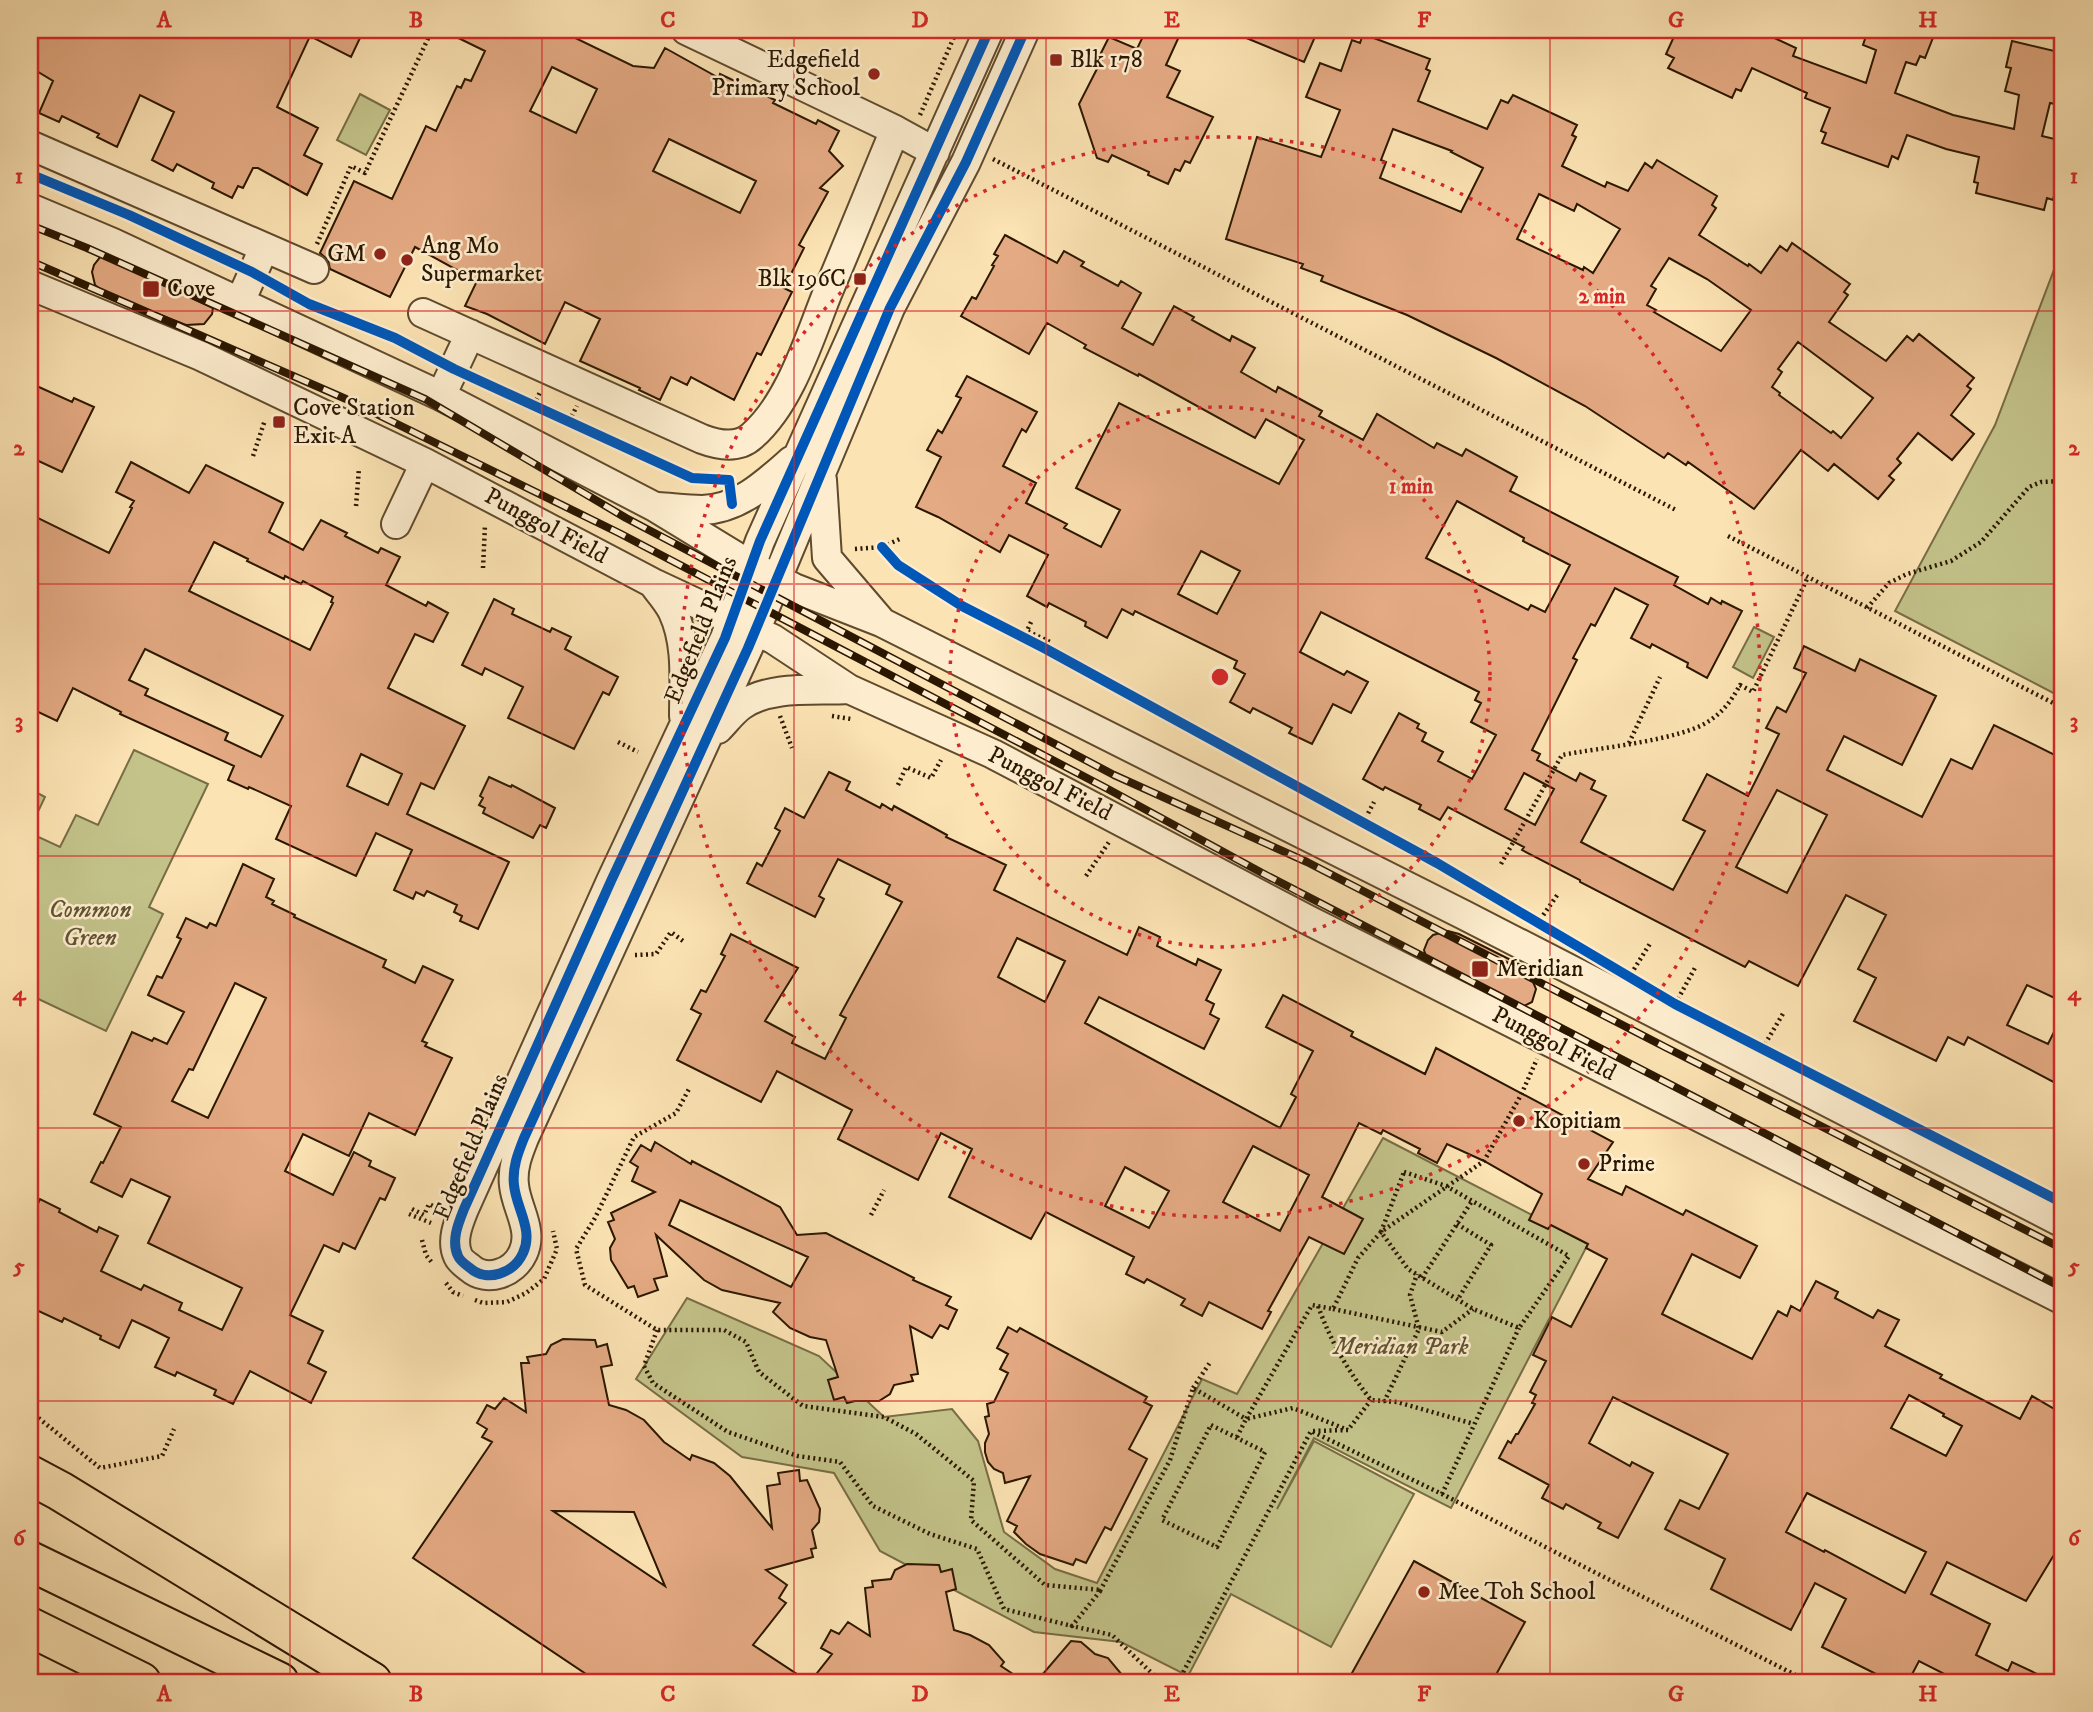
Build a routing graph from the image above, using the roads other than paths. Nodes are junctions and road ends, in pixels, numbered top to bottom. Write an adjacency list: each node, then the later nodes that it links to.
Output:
1 (686, 30): 4 (street)
2 (989, 30): 6 (street, Edgefield Plains)
3 (1025, 30): 17 (street, Edgefield Plains)
4 (895, 130): 6 (street); 13 (street)
5 (30, 145): 8 (street)
6 (935, 152): 15 (street, Edgefield Plains)
7 (30, 208): 11 (street)
8 (255, 244): 9 (street); 11 (street)
9 (310, 268)
10 (30, 285): 16 (street, Punggol Field)
11 (231, 298): 14 (street)
12 (423, 313): 13 (street)
13 (470, 334): 14 (street)
14 (441, 396): 18 (street)
15 (799, 454): 18 (street); 20 (street, Edgefield Plains)
16 (425, 463): 19 (street); 22 (street, Punggol Field)
17 (821, 475): 21 (street, Edgefield Plains); 23 (street)
18 (655, 507): 20 (street)
19 (396, 524)
20 (750, 565): 21 (street); 24 (street, Edgefield Plains)
21 (777, 578): 23 (street); 24 (street, Edgefield Plains)
22 (653, 583): 24 (street, Punggol Field); 26 (street)
23 (881, 622): 27 (street)
24 (743, 626): 25 (street, Punggol Field); 26 (street, Edgefield Plains)
25 (849, 690): 26 (street); 28 (street, Punggol Field)
26 (696, 733): 26 (street, Edgefield Plains)
27 (2063, 1223)
28 (2063, 1300)
29 (30, 1475): 34 (highway)
30 (30, 1561): 33 (highway)
31 (30, 1627): 32 (highway)
32 (141, 1682)
33 (279, 1682)
34 (372, 1682)

